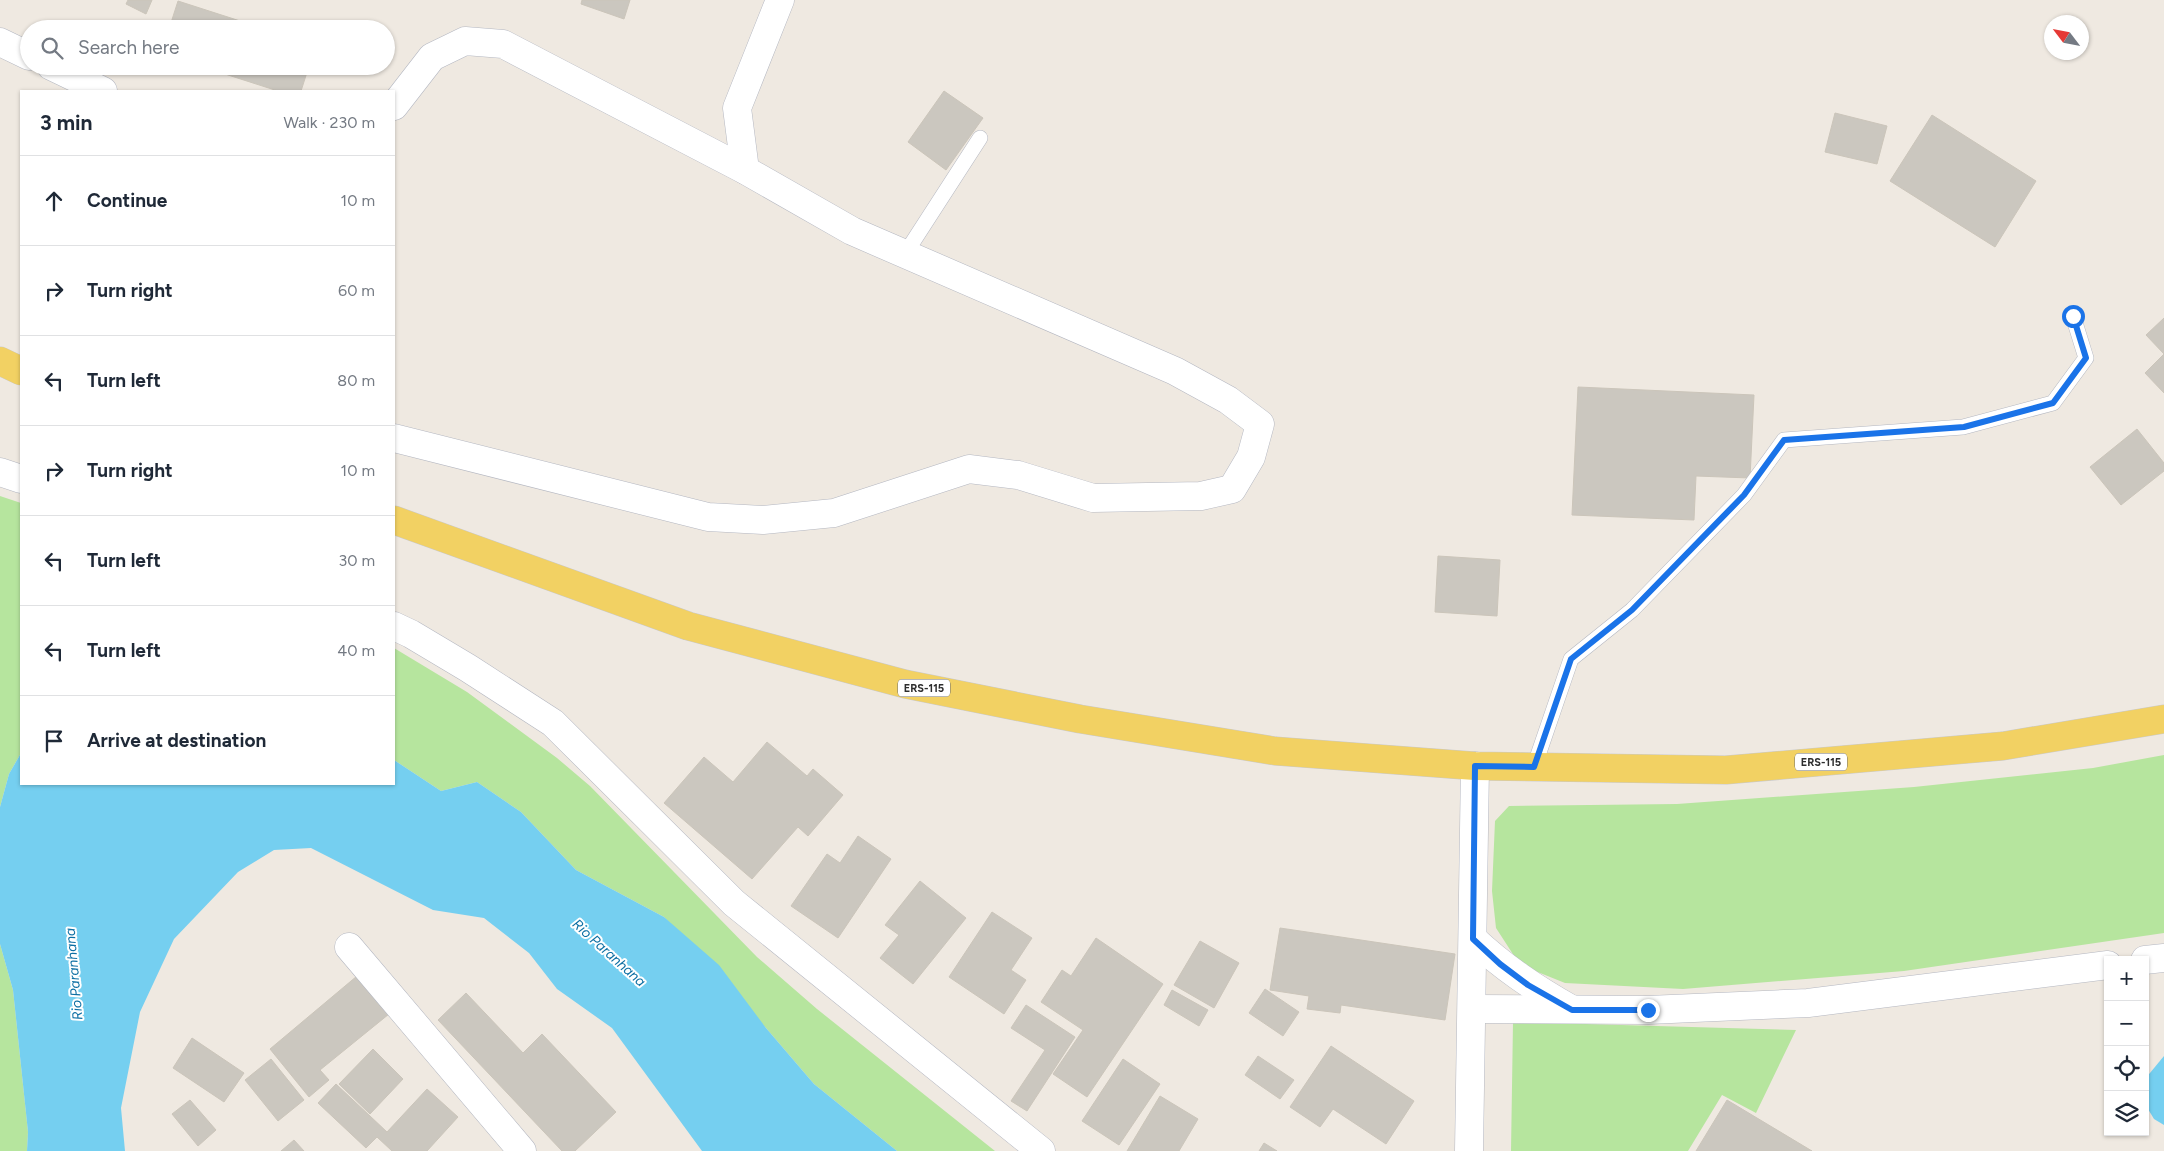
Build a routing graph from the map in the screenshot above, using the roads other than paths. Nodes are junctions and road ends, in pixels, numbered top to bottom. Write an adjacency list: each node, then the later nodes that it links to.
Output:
1 (780, 0): 8 (street)
2 (0, 42): 3 (street)
3 (20, 52)
4 (69, 75): 5 (street)
5 (100, 90)
6 (395, 105): 8 (street)
7 (980, 138): 9 (lane)
8 (745, 170): 9 (street)
9 (905, 254): 11 (street)
10 (2073, 316): 18 (lane)
11 (395, 438)
12 (0, 472): 13 (street)
13 (20, 479)
14 (395, 520): 17 (main road, ERS-115)
15 (395, 626): 27 (street)
16 (2164, 719): 18 (main road, ERS-115)
17 (1475, 766): 18 (main road, ERS-115); 19 (street)
18 (1534, 767)
19 (1473, 939): 24 (street); 25 (street)
20 (349, 947): 26 (street)
21 (2164, 958): 22 (street)
22 (2149, 960)
23 (2104, 966): 25 (street)
24 (1472, 1009): 25 (street); 28 (street)
25 (1572, 1010)
26 (522, 1151)
27 (1041, 1151)
28 (1469, 1151)

